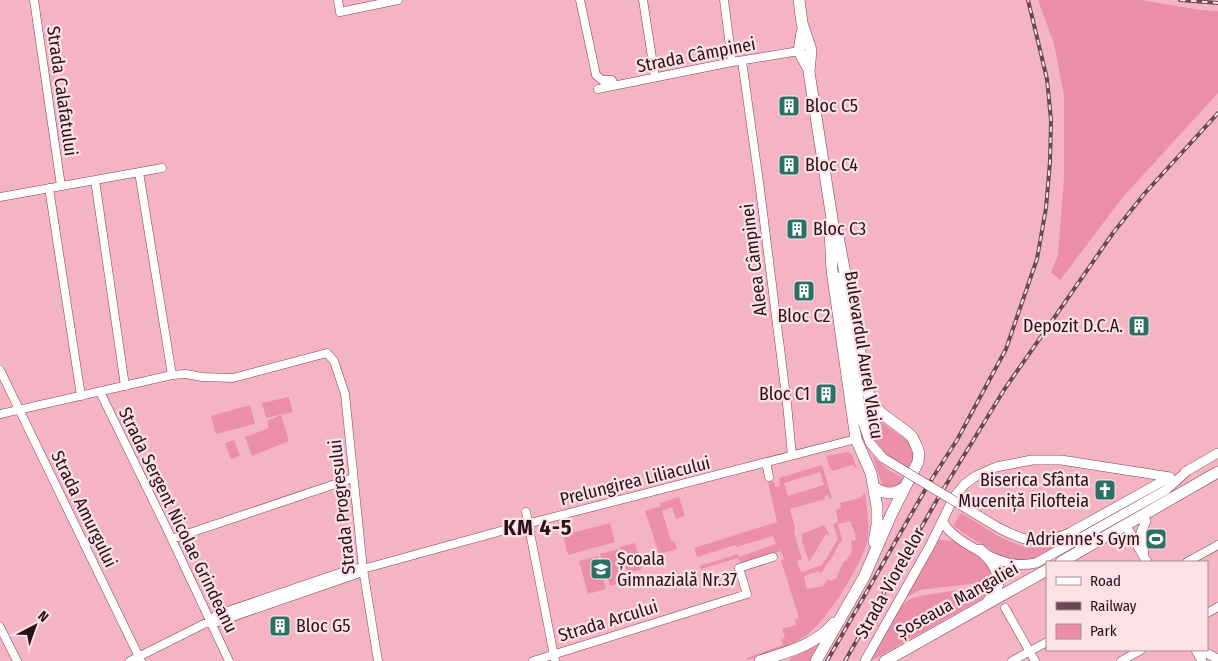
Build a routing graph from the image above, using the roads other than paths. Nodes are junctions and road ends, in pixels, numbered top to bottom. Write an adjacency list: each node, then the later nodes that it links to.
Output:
1 (34, 0): 17 (street, Strada Calafatului)
2 (338, 0): 3 (street)
3 (398, 0)
4 (580, 0): 12 (street)
5 (643, 0): 11 (street)
6 (724, 0): 10 (street)
7 (799, 0): 8 (main road, Bulevardul Aurel Vlaicu)
8 (804, 51): 9 (street, Strada Câmpinei); 20 (main road, Bulevardul Aurel Vlaicu)
9 (742, 61): 10 (street, Strada Câmpinei); 30 (street, Aleea Câmpinei)
10 (732, 62): 11 (street, Strada Câmpinei)
11 (655, 77): 12 (street, Strada Câmpinei)
12 (614, 86): 13 (street, Strada Câmpinei)
13 (598, 89)
14 (162, 168): 15 (street)
15 (139, 172): 16 (street); 22 (street)
16 (95, 180): 17 (street); 23 (street)
17 (61, 186): 18 (street)
18 (49, 188): 19 (street); 25 (street)
19 (0, 197)
20 (833, 225): 28 (main road, Bulevardul Aurel Vlaicu); 39 (main road, Bulevardul Aurel Vlaicu); 44 (street, Bulevardul Aurel Vlaicu, bridge)
21 (0, 370): 26 (street, Strada Amurgului)
22 (172, 375): 23 (street); 35 (street, Strada Progresului)
23 (125, 386): 24 (street)
24 (100, 392): 25 (street); 47 (street, Strada Sergent Nicolae Grindeanu)
25 (80, 396): 26 (street)
26 (19, 409): 27 (street); 71 (street, Strada Amurgului)
27 (0, 414)
28 (856, 439): 30 (street, Prelungirea Liliacului); 38 (main road, Bulevardul Aurel Vlaicu)
29 (1218, 453): 32 (street, Șoseaua Mangaliei)
30 (792, 455): 31 (street, Prelungirea Liliacului)
31 (766, 462): 36 (street); 43 (street, Prelungirea Liliacului)
32 (1188, 470): 34 (street, Șoseaua Mangaliei); 50 (street)
33 (1218, 472): 53 (main road)
34 (1170, 477): 41 (street, Strada Viorelelor); 44 (street, Șoseaua Mangaliei)
35 (353, 478): 47 (street); 56 (street, Strada Progresului)
36 (769, 478)
37 (1218, 480): 42 (main road)
38 (874, 487): 39 (main road); 58 (main road, Bulevardul Aurel Vlaicu)
39 (906, 487): 58 (main road, Bulevardul Aurel Vlaicu)
40 (526, 512): 43 (street)
41 (943, 520): 46 (street); 48 (street, Strada Viorelelor)
42 (1146, 521): 45 (main road); 52 (street)
43 (528, 523): 56 (street, Prelungirea Liliacului); 70 (street)
44 (999, 528)
45 (1129, 531): 52 (street); 54 (main road)
46 (958, 538): 48 (street); 50 (street)
47 (172, 540): 62 (street, Strada Sergent Nicolae Grindeanu)
48 (931, 544): 80 (street, Strada Viorelelor)
49 (1218, 545): 55 (street)
50 (980, 550): 60 (main road)
51 (773, 557): 70 (street, Strada Arcului)
52 (1146, 559)
53 (1063, 561)
54 (1075, 561)
55 (1189, 561)
56 (363, 569): 62 (street, Prelungirea Liliacului); 76 (street, Strada Progresului)
57 (1046, 571): 60 (main road, Șoseaua Mangaliei)
58 (864, 577): 64 (main road, Bulevardul Aurel Vlaicu)
59 (1046, 578): 66 (main road, Șoseaua Mangaliei)
60 (983, 606): 66 (main road, Șoseaua Mangaliei)
61 (1005, 608): 67 (street)
62 (210, 620): 71 (street, Prelungirea Liliacului); 75 (street, Strada Sergent Nicolae Grindeanu)
63 (0, 627): 73 (street)
64 (822, 640): 78 (main road); 79 (main road, Bulevardul Aurel Vlaicu)
65 (1046, 643): 67 (street)
66 (909, 650): 81 (main road, Șoseaua Mangaliei); 82 (main road, Șoseaua Mangaliei)
67 (1030, 651): 83 (street); 84 (street)
68 (1139, 651): 85 (street)
69 (1199, 651): 72 (street)
70 (554, 657): 77 (street, Strada Arcului)
71 (140, 659): 74 (street, Prelungirea Liliacului)
72 (1218, 659)
73 (16, 661)
74 (130, 661)
75 (229, 661)
76 (378, 661)
77 (533, 661)
78 (760, 661)
79 (816, 661)
80 (865, 661)
81 (884, 661)
82 (896, 661)
83 (1012, 661)
84 (1035, 661)
85 (1121, 661)

